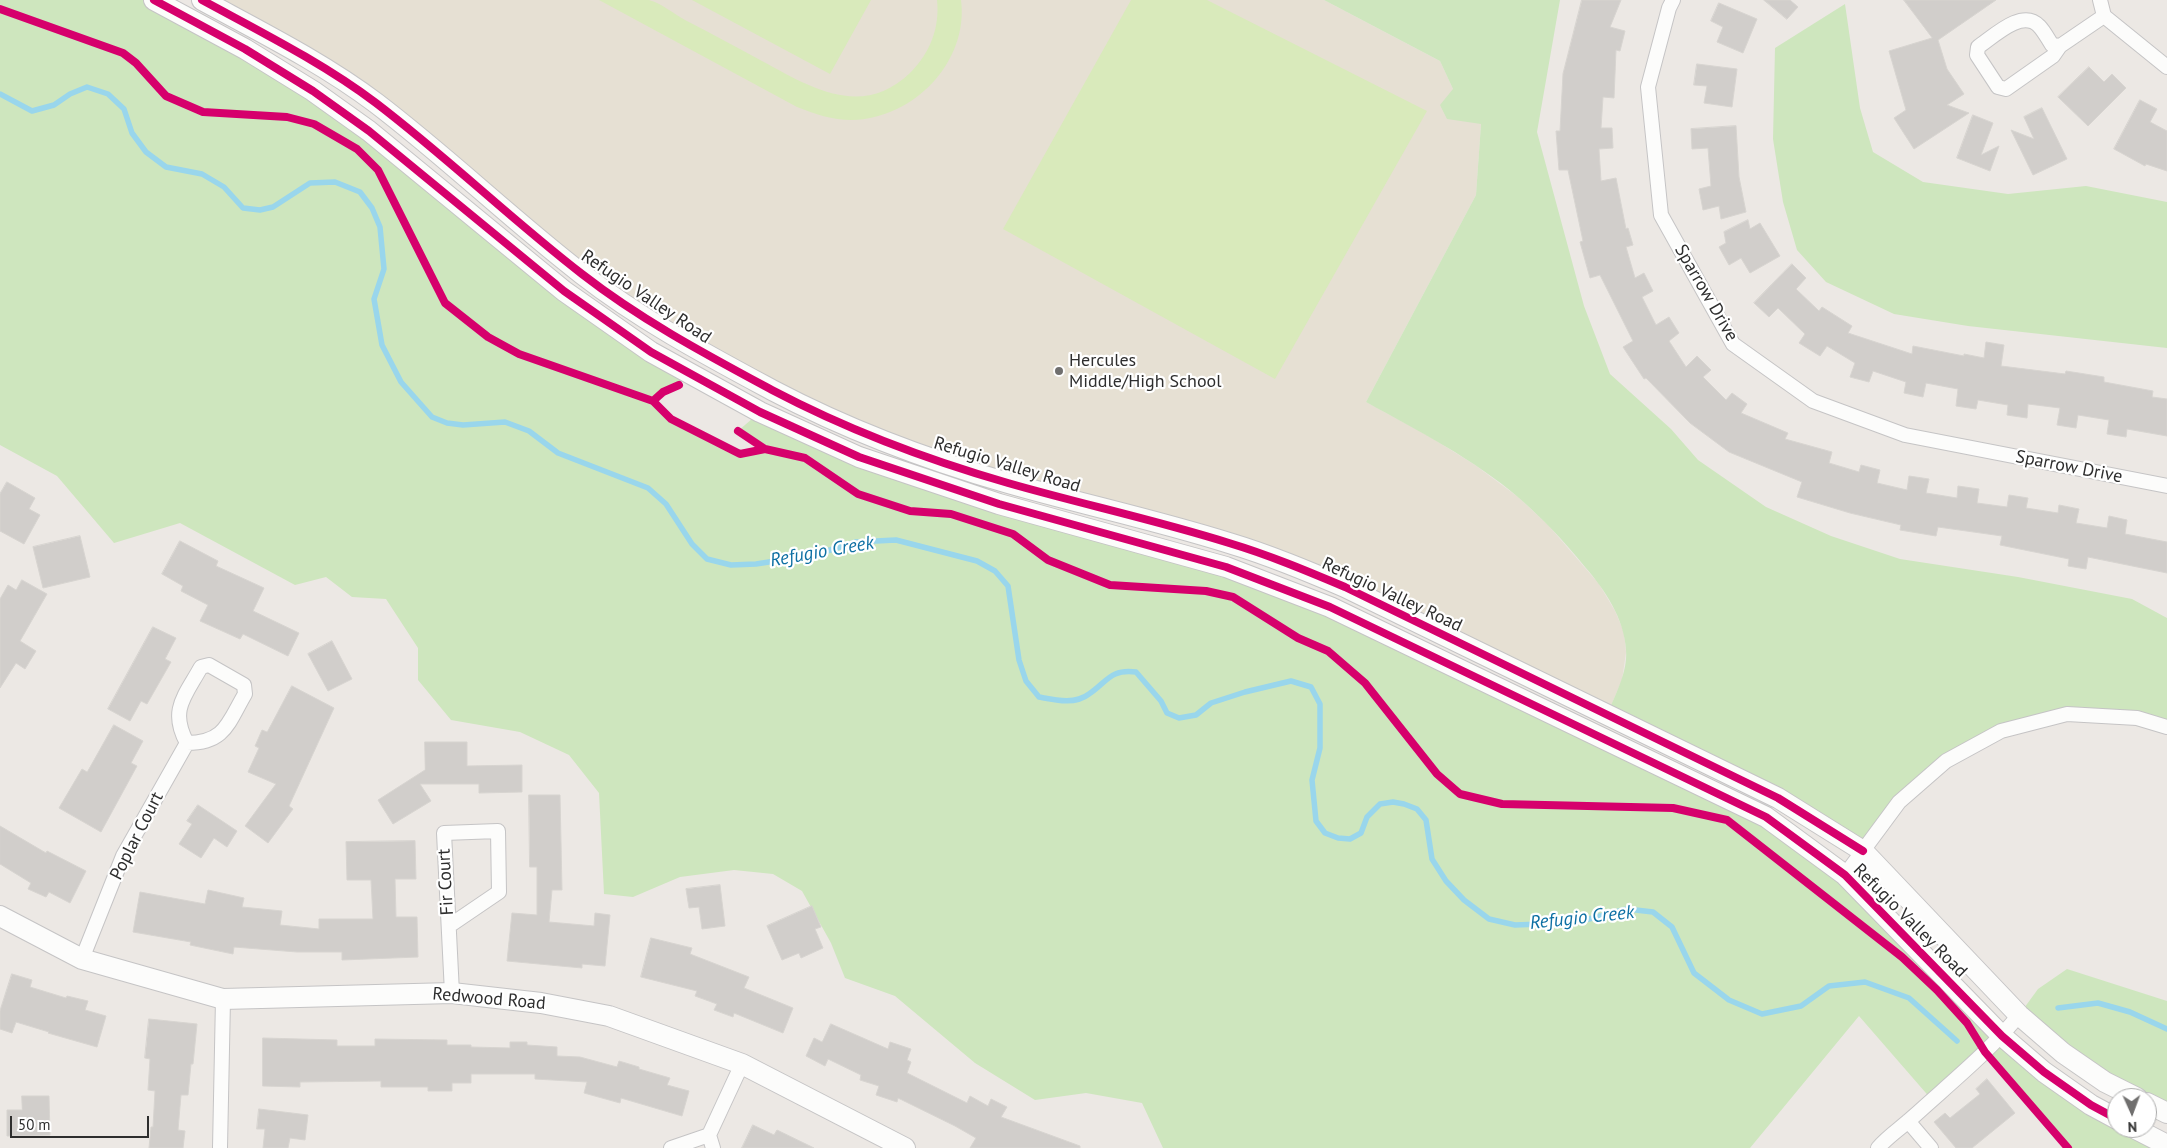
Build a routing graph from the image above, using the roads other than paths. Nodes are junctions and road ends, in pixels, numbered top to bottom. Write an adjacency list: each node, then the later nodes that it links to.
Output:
1 (154, 0): 12 (street, Refugio Valley Road)
2 (202, 0): 11 (street, Refugio Valley Road)
3 (1673, 0): 8 (street, Sparrow Drive)
4 (2100, 0): 5 (street)
5 (2104, 16): 6 (street); 7 (street)
6 (2060, 46): 6 (street)
7 (2167, 67)
8 (2167, 486)
9 (2167, 728): 11 (street)
10 (187, 743): 10 (street); 15 (street, Poplar Court)
11 (1863, 851): 12 (street); 18 (street, Refugio Valley Road)
12 (1845, 875): 19 (street, Refugio Valley Road)
13 (0, 916): 15 (street, Redwood Road)
14 (448, 926): 14 (street, Fir Court); 16 (street, Fir Court)
15 (82, 959): 17 (street, Redwood Road)
16 (452, 993): 17 (street, Redwood Road); 20 (street, Redwood Road)
17 (224, 999): 27 (street)
18 (2020, 1015): 19 (street); 21 (street, Refugio Valley Road)
19 (2002, 1036): 22 (street, Refugio Valley Road); 23 (street)
20 (742, 1064): 25 (street); 29 (street, Redwood Road)
21 (2117, 1088)
22 (2107, 1114)
23 (1908, 1121): 30 (street); 31 (street)
24 (2153, 1138): 26 (street)
25 (711, 1142): 28 (street)
26 (2167, 1145)
27 (220, 1148)
28 (671, 1148)
29 (905, 1148)
30 (1878, 1148)
31 (1931, 1148)

